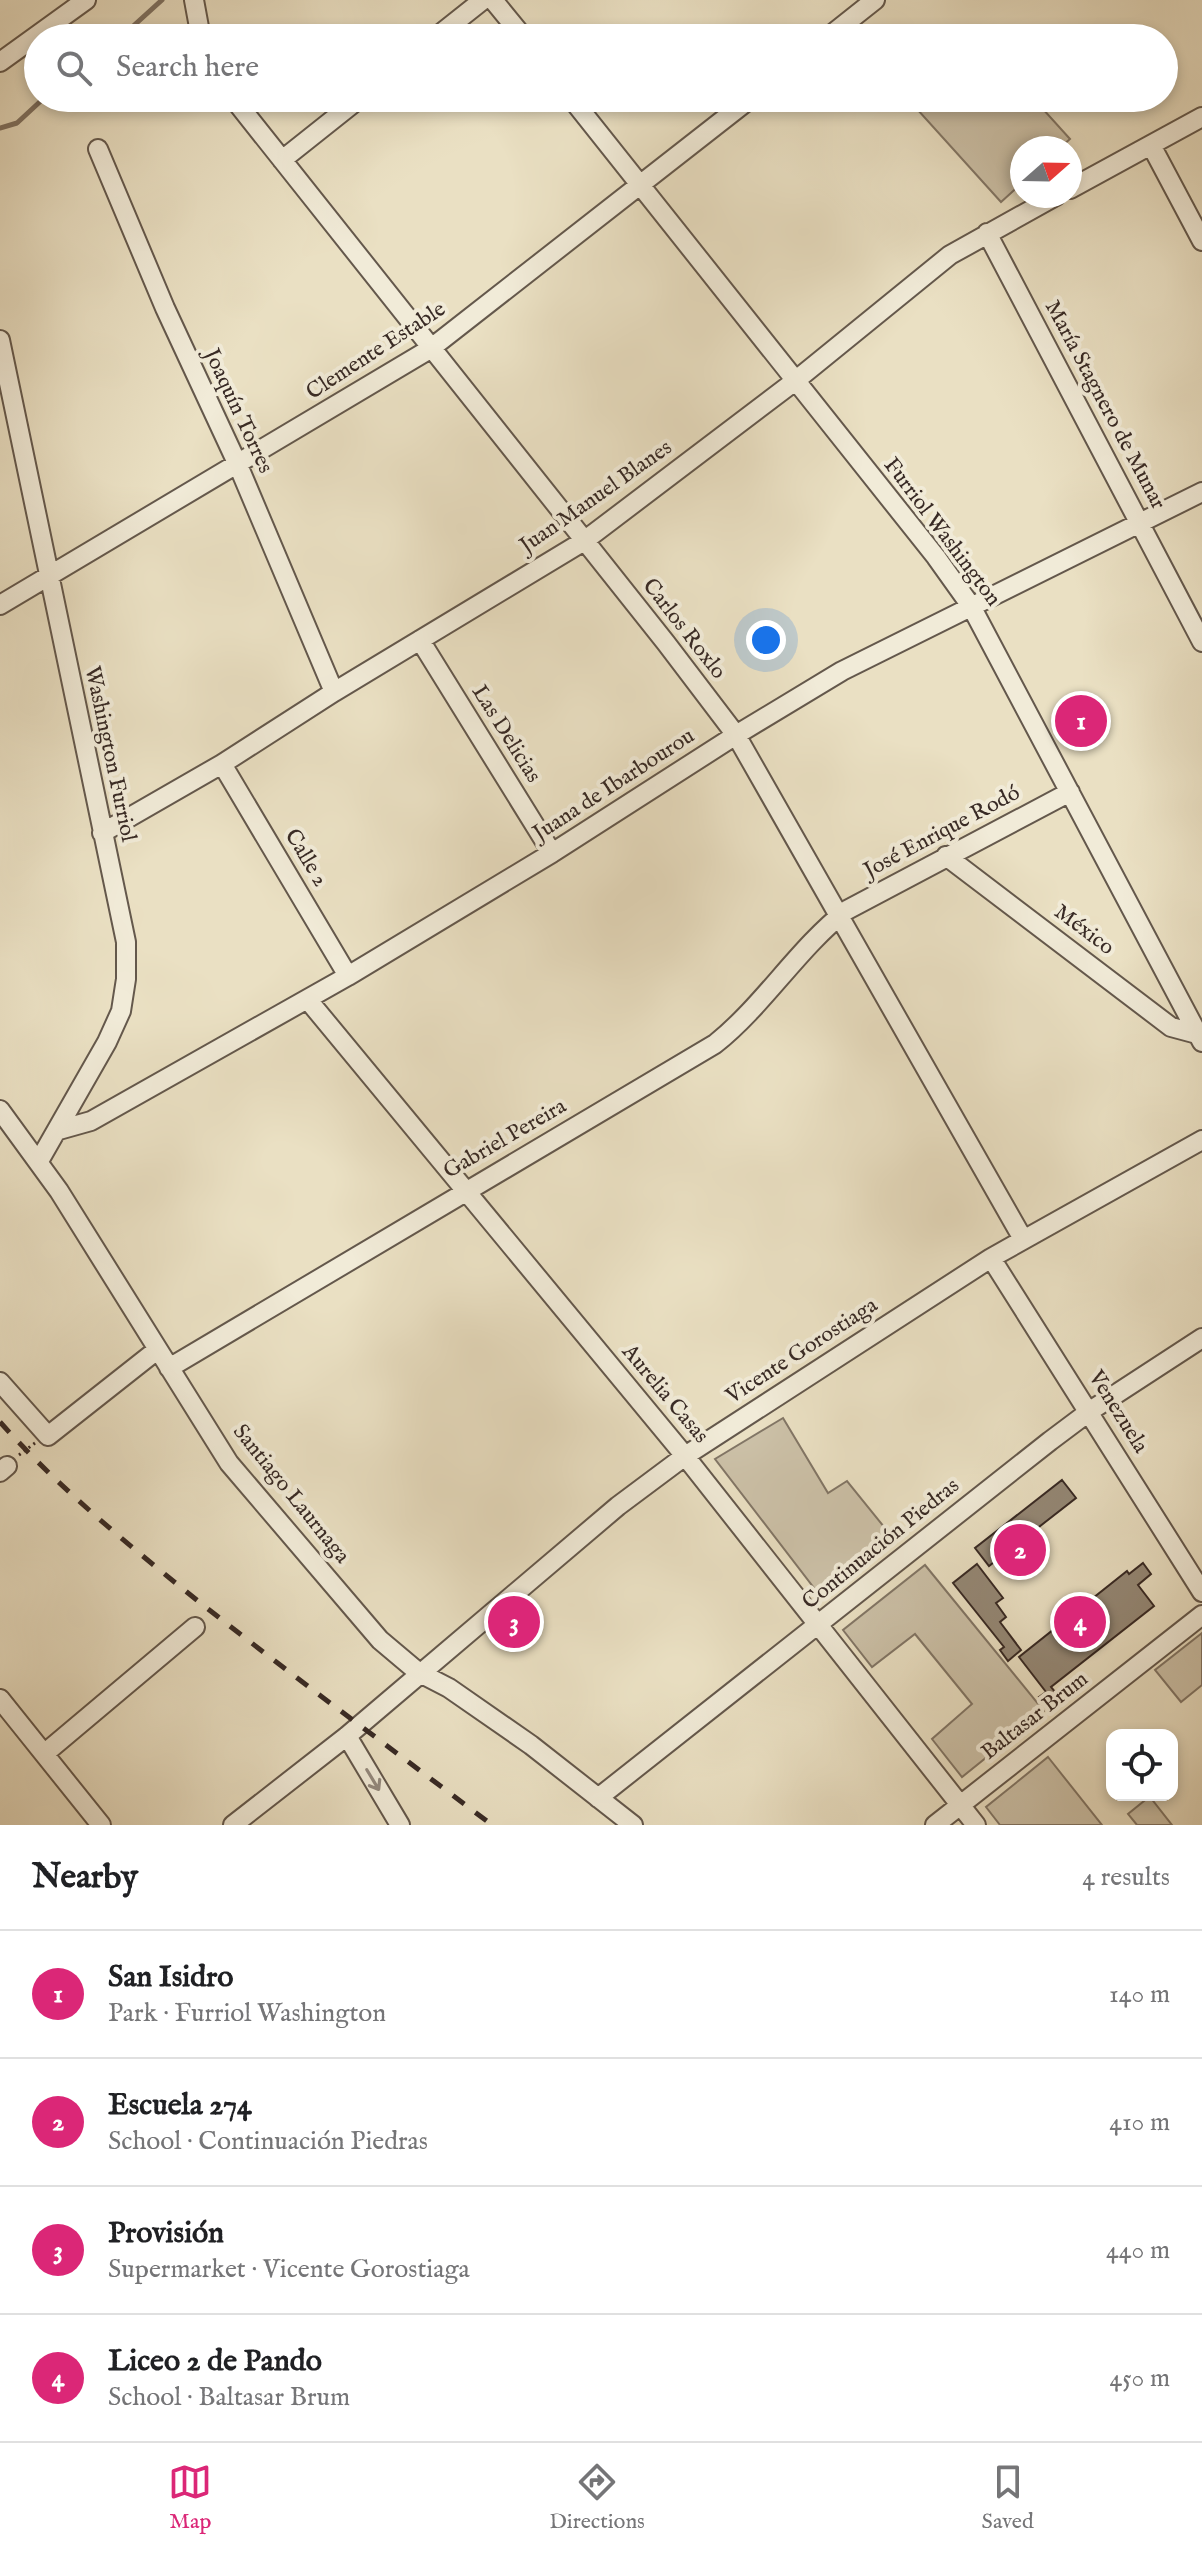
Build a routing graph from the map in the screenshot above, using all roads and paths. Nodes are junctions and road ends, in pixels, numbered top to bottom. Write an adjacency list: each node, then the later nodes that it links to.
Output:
1 (86, 0): 6 (street)
2 (194, 0): 7 (street)
3 (483, 0): 8 (street)
4 (493, 0): 9 (street)
5 (875, 0): 10 (street)
6 (53, 24)
7 (198, 24)
8 (453, 24)
9 (513, 24)
10 (845, 24)
11 (24, 45): 12 (street)
12 (0, 62)
13 (244, 112): 20 (street, Carlos Roxlo)
14 (342, 112): 20 (street)
15 (582, 112): 22 (street, Furriol Washington)
16 (733, 112): 22 (street, Clemente Estable)
17 (1202, 117): 18 (street)
18 (1151, 145): 21 (street); 25 (street)
19 (98, 149): 29 (street, Joaquín Torres)
20 (282, 160): 27 (street, Carlos Roxlo)
21 (1082, 182)
22 (641, 185): 27 (street, Clemente Estable); 28 (street, Furriol Washington)
23 (1034, 208): 24 (street, Juan Manuel Blanes)
24 (987, 233): 28 (street, Juan Manuel Blanes); 31 (street, María Stagnero de Munar)
25 (1202, 241)
26 (0, 340): 33 (street, Washington Furriol)
27 (430, 349): 29 (street, Clemente Estable); 32 (street, Carlos Roxlo)
28 (795, 381): 32 (street, Juan Manuel Blanes); 35 (street, Furriol Washington)
29 (238, 465): 33 (street, Clemente Estable); 38 (street, Joaquín Torres)
30 (1202, 492): 31 (street, Juana de Ibarbourou)
31 (1140, 522): 35 (street, Juana de Ibarbourou); 37 (street, María Stagnero de Munar)
32 (584, 541): 36 (street, Juan Manuel Blanes); 39 (street, Carlos Roxlo)
33 (48, 577): 34 (street, Clemente Estable); 42 (street, Washington Furriol)
34 (0, 605)
35 (971, 606): 39 (street, Juana de Ibarbourou); 41 (street, Furriol Washington)
36 (420, 640): 38 (street, Juan Manuel Blanes); 43 (street, Las Delicias)
37 (1202, 642)
38 (334, 692): 40 (street, Juan Manuel Blanes)
39 (736, 735): 43 (street, Juana de Ibarbourou); 45 (street, Carlos Roxlo)
40 (222, 764): 42 (street, Juan Manuel Blanes); 46 (street, Calle 2)
41 (1070, 792): 44 (street, José Enrique Rodó); 48 (street, Furriol Washington)
42 (102, 833): 50 (street, Washington Furriol)
43 (552, 853): 46 (street, Juana de Ibarbourou)
44 (946, 856): 45 (street, José Enrique Rodó); 48 (street, México)
45 (838, 918): 53 (street, Gabriel Pereira); 54 (street, Carlos Roxlo)
46 (348, 976): 47 (street, Juana de Ibarbourou)
47 (308, 1000): 50 (street, Juana de Ibarbourou); 53 (street, Aurelia Casas)
48 (1200, 1038)
49 (0, 1110): 52 (street, Santiago Laurnaga)
50 (59, 1130): 52 (street, Washington Furriol)
51 (1202, 1140): 54 (street, Vicente Gorostiaga)
52 (39, 1161): 57 (street, Santiago Laurnaga)
53 (464, 1190): 58 (street, Gabriel Pereira); 62 (street, Aurelia Casas)
54 (1023, 1239): 55 (street, Vicente Gorostiaga)
55 (991, 1258): 60 (street, Venezuela); 62 (street, Vicente Gorostiaga)
56 (1202, 1338): 60 (street, Continuación Piedras)
57 (157, 1350): 58 (street, Santiago Laurnaga); 61 (street)
58 (169, 1368): 68 (street, Santiago Laurnaga)
59 (0, 1382): 61 (street)
60 (1090, 1411): 64 (street, Venezuela); 66 (street, Continuación Piedras)
61 (48, 1436): 63 (path)
62 (685, 1456): 66 (street, Aurelia Casas); 68 (street, Vicente Gorostiaga)
63 (4, 1469)
64 (1202, 1592)
65 (1202, 1615): 73 (street, Baltasar Brum)
66 (818, 1626): 72 (street, Continuación Piedras); 73 (street, Aurelia Casas)
67 (195, 1627): 71 (street)
68 (418, 1672): 70 (street, Vicente Gorostiaga); 72 (street, Santiago Laurnaga)
69 (0, 1699): 71 (street)
70 (347, 1736): 75 (street, Vicente Gorostiaga); 76 (street, one-way to 76)
71 (44, 1754): 74 (street)
72 (598, 1798): 77 (street, Santiago Laurnaga)
73 (960, 1805): 78 (street, Baltasar Brum); 79 (street, Aurelia Casas)
74 (101, 1825)
75 (233, 1825)
76 (400, 1825)
77 (633, 1825)
78 (935, 1825)
79 (976, 1825)

